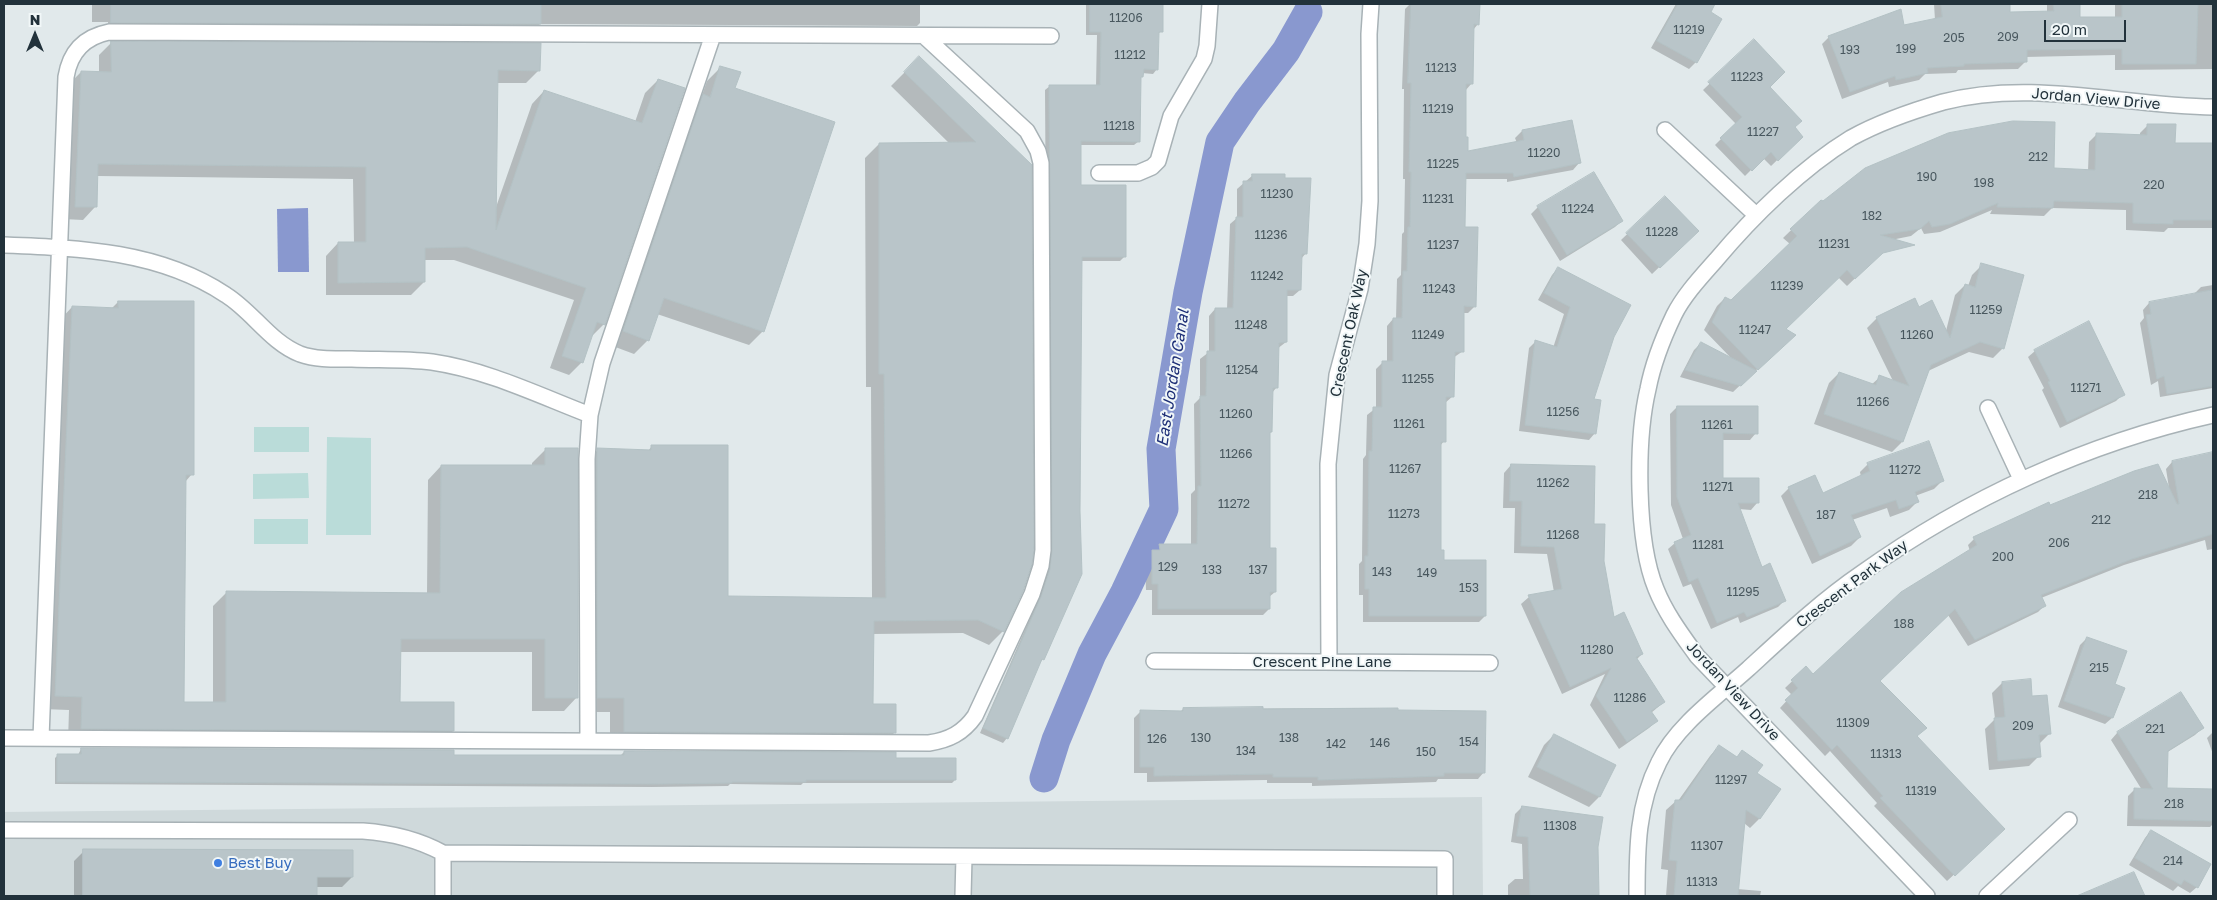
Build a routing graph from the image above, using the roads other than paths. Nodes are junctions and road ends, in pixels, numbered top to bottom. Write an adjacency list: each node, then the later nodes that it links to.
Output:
1 (1210, 4): 8 (street)
2 (1372, 4): 17 (street, Crescent Oak Way)
3 (713, 35): 4 (street); 11 (street); 13 (street)
4 (924, 36): 5 (street); 22 (street)
5 (1051, 36)
6 (2213, 107): 9 (street, Jordan View Drive)
7 (1665, 130): 9 (street)
8 (1100, 173)
9 (1756, 215): 19 (street, Jordan View Drive)
10 (4, 245): 11 (street)
11 (60, 248): 13 (street); 21 (street)
12 (1988, 408): 15 (street)
13 (590, 415): 22 (street)
14 (2213, 416): 15 (street, Crescent Park Way)
15 (2021, 479): 19 (street, Crescent Park Way)
16 (1154, 661): 17 (street, Crescent Pine Lane)
17 (1329, 662): 18 (street, Crescent Pine Lane)
18 (1490, 663)
19 (1728, 688): 30 (street, Crescent Park Way); 31 (street, Jordan View Drive)
20 (4, 738): 21 (street)
21 (41, 738): 22 (street)
22 (588, 741)
23 (2069, 820): 32 (street)
24 (4, 830): 25 (street)
25 (443, 853): 26 (street); 27 (street)
26 (964, 857): 28 (street); 29 (street)
27 (443, 896)
28 (963, 896)
29 (1445, 896)
30 (1637, 896)
31 (1928, 896)
32 (1987, 896)

